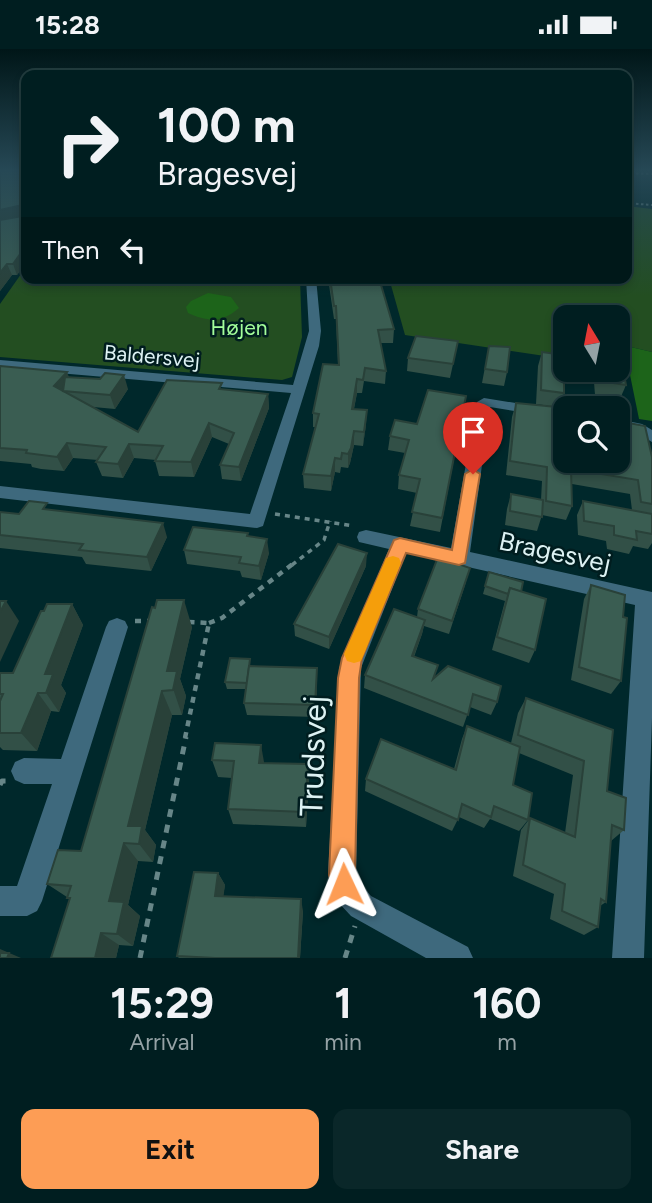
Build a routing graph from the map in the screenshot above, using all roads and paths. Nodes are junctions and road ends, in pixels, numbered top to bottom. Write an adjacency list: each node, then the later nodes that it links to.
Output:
1 (311, 284): 3 (street)
2 (0, 364): 3 (street, Baldersvej)
3 (300, 390): 8 (street)
4 (553, 413): 12 (street)
5 (630, 426): 6 (street)
6 (652, 437)
7 (0, 492): 8 (street)
8 (257, 521): 9 (path)
9 (330, 521): 10 (path); 16 (path)
10 (366, 537): 11 (street, Bragesvej)
11 (400, 545): 12 (street, Bragesvej); 21 (street, Trudsvej)
12 (459, 559): 13 (street, Bragesvej)
13 (649, 599): 25 (street)
14 (157, 621): 17 (path)
15 (183, 622): 16 (path)
16 (209, 623): 22 (path)
17 (117, 628): 19 (street)
18 (24, 771): 19 (street)
19 (70, 772): 20 (street)
20 (0, 901)
21 (361, 906): 23 (path); 24 (street, Trudsvej)
22 (140, 958)
23 (345, 958)
24 (457, 958)
25 (628, 958)

